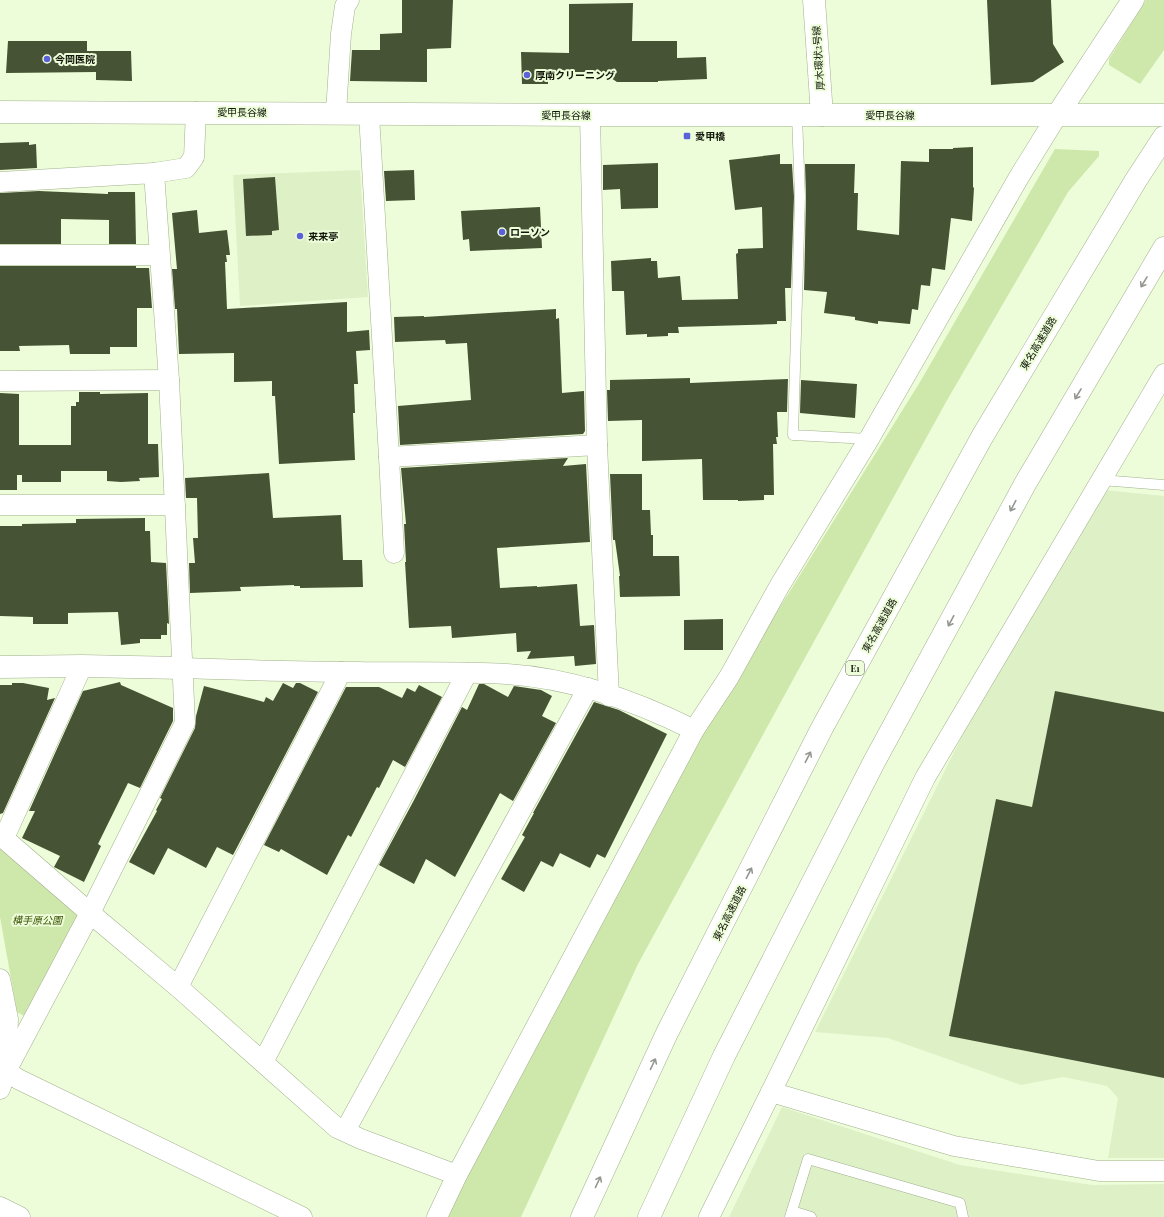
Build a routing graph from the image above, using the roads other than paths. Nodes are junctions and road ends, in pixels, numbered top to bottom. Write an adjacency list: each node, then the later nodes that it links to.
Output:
1 (349, 0): 6 (street)
2 (814, 0): 11 (main road, 厚木環状2号線)
3 (1133, 0): 8 (main road)
4 (0, 112): 5 (main road, 愛甲長谷線)
5 (196, 112): 6 (main road, 愛甲長谷線); 14 (street)
6 (336, 113): 7 (main road, 愛甲長谷線)
7 (369, 114): 9 (main road, 愛甲長谷線); 24 (street)
8 (1058, 114): 11 (main road, 愛甲長谷線); 12 (main road, 愛甲長谷線); 22 (street)
9 (590, 115): 10 (main road, 愛甲長谷線); 23 (street)
10 (796, 115): 11 (main road, 愛甲長谷線); 22 (lane)
11 (822, 115)
12 (1164, 115)
13 (1164, 137): 53 (main road, 東名高速道路 / E1, one-way to 13)
14 (154, 173): 15 (street); 17 (street)
15 (0, 182)
16 (1164, 248): 54 (main road, one-way to 54)
17 (159, 255): 18 (street); 20 (street)
18 (0, 256)
19 (1164, 374): 25 (street)
20 (168, 380): 21 (street); 28 (street)
21 (0, 381)
22 (869, 439): 37 (street)
23 (597, 445): 24 (street); 36 (street)
24 (389, 457): 29 (street)
25 (1101, 480): 26 (lane); 44 (street)
26 (1164, 485)
27 (0, 505): 28 (street)
28 (175, 505): 32 (street)
29 (394, 552)
30 (82, 666): 31 (main road); 32 (main road); 38 (street)
31 (0, 667)
32 (182, 668): 33 (street); 39 (street)
33 (341, 672): 34 (street); 41 (street)
34 (467, 674): 35 (street); 42 (street)
35 (588, 688): 36 (street); 45 (street)
36 (609, 696): 37 (street)
37 (694, 730): 47 (street)
38 (2, 836): 39 (street)
39 (90, 913): 41 (street); 43 (street)
40 (0, 979): 43 (street)
41 (178, 987): 42 (street)
42 (263, 1062): 45 (street)
43 (3, 1080): 51 (street)
44 (771, 1092): 46 (street); 55 (street)
45 (345, 1131): 47 (street)
46 (1164, 1171)
47 (457, 1175): 52 (street)
48 (0, 1207): 50 (street)
49 (791, 1214): 56 (lane); 57 (lane)
50 (20, 1217)
51 (302, 1217)
52 (437, 1217)
53 (582, 1217)
54 (649, 1217)
55 (708, 1217)
56 (811, 1217)
57 (963, 1217)

